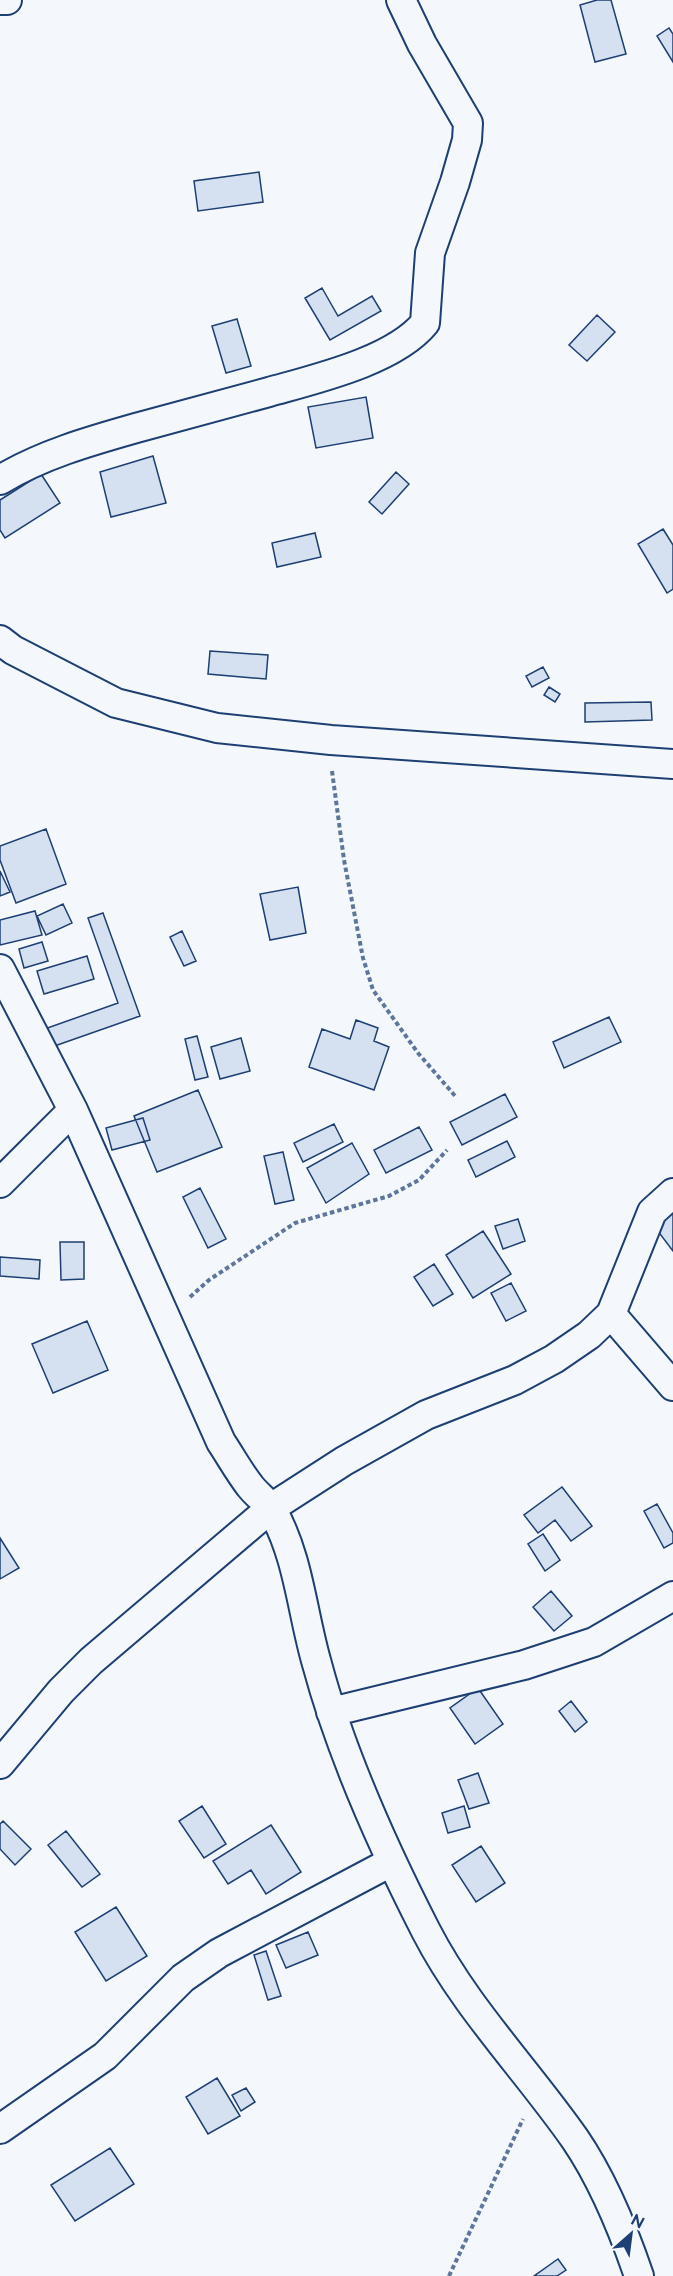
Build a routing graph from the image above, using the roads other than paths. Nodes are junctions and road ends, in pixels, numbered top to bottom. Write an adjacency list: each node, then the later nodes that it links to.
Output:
1 (0, 0): 2 (street)
2 (8, 0)
3 (401, 0): 4 (street)
4 (0, 480)
5 (0, 640): 6 (street)
6 (673, 764)
7 (0, 969): 8 (street)
8 (73, 1110): 9 (street); 13 (street)
9 (0, 1183)
10 (673, 1193): 11 (street)
11 (611, 1314): 12 (street); 13 (street)
12 (673, 1386)
13 (271, 1508): 15 (street); 16 (street)
14 (673, 1596): 15 (street)
15 (331, 1712): 17 (street)
16 (0, 1764)
17 (391, 1862): 18 (street); 19 (street)
18 (0, 2129)
19 (639, 2276)

